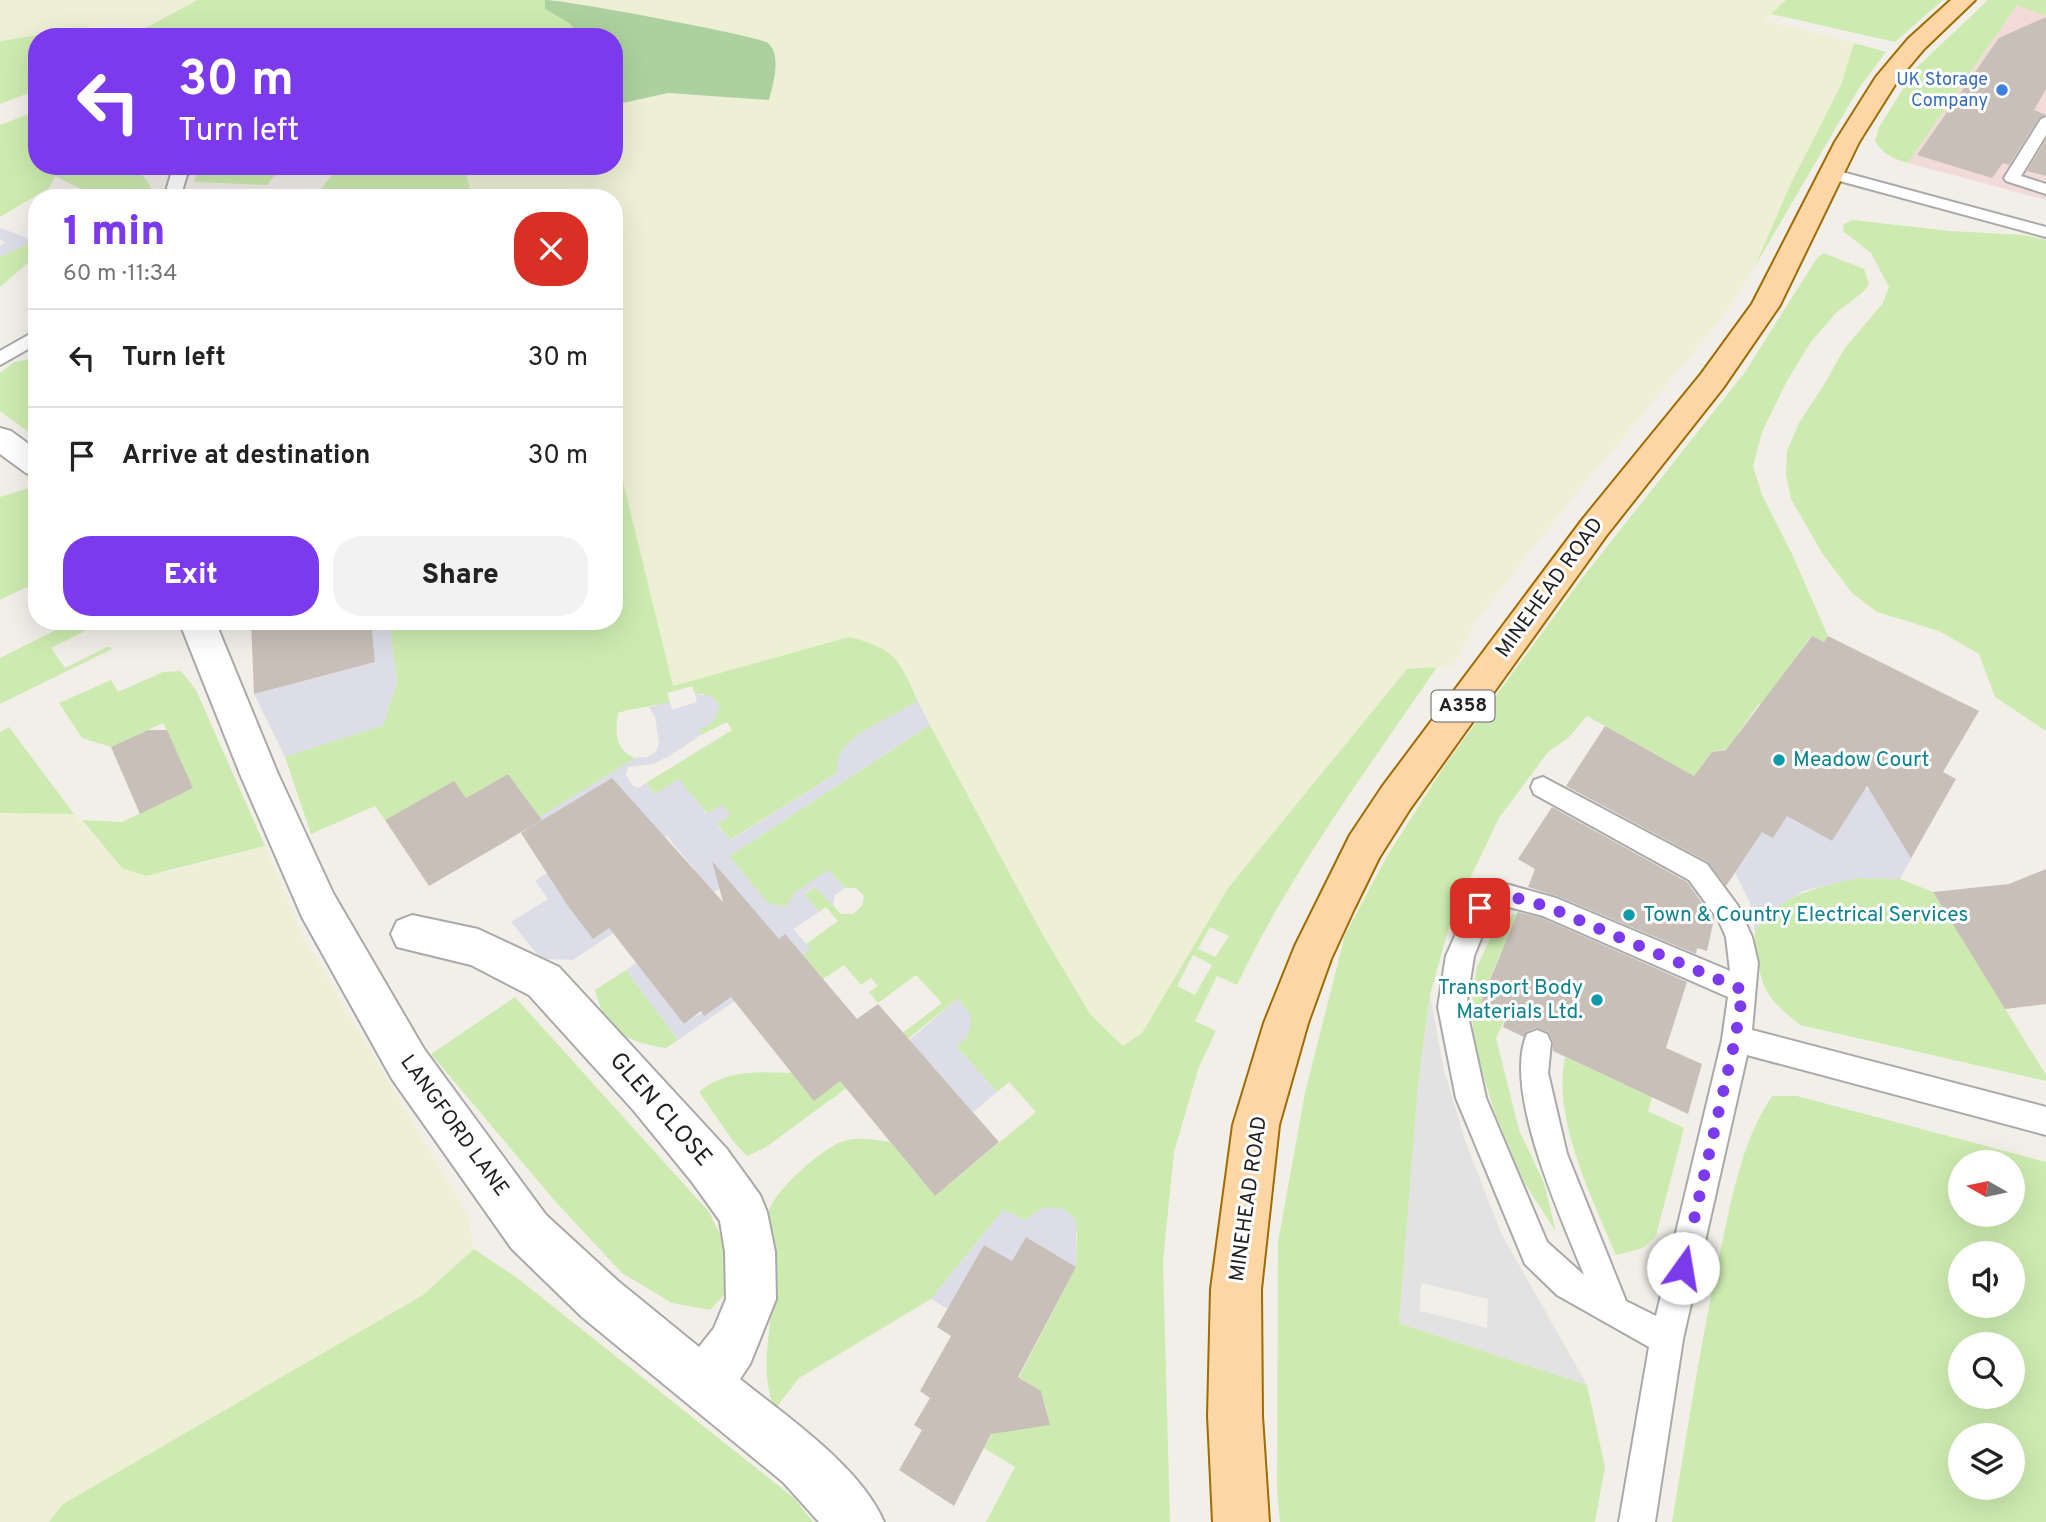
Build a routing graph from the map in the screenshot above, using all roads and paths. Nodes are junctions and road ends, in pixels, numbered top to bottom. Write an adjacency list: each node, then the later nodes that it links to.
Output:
1 (1964, 0): 3 (main road, MINEHEAD ROAD / A358)
2 (2046, 122): 4 (lane)
3 (1831, 174): 5 (lane); 23 (main road, MINEHEAD ROAD / A358)
4 (2046, 189)
5 (1934, 202): 6 (lane); 7 (lane)
6 (2046, 215)
7 (2046, 232)
8 (28, 341): 9 (lane)
9 (0, 359)
10 (0, 438): 11 (street)
11 (28, 459)
12 (201, 630): 21 (street, LANGFORD LANE)
13 (1543, 787): 15 (lane)
14 (412, 934): 21 (street, GLEN CLOSE)
15 (1743, 990): 16 (lane); 19 (lane)
16 (1735, 1040): 18 (lane); 20 (lane)
17 (1537, 1043): 19 (lane)
18 (2046, 1121)
19 (1614, 1312): 20 (lane)
20 (1667, 1339): 24 (lane)
21 (705, 1382): 22 (street, LANGFORD LANE)
22 (856, 1522)
23 (1241, 1522)
24 (1637, 1522)

